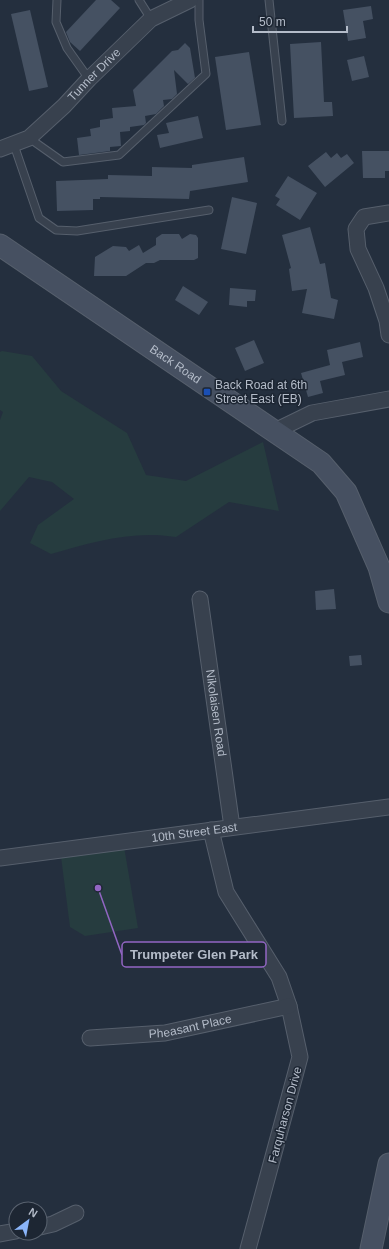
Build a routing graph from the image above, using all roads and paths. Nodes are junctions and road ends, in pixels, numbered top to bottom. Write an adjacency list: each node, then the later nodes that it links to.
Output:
1 (57, 0): 7 (lane)
2 (139, 0): 6 (lane)
3 (190, 0): 6 (street, Tunner Drive)
4 (199, 0): 9 (lane)
5 (269, 0): 8 (lane)
6 (152, 19): 7 (street, Tunner Drive)
7 (89, 79): 9 (street, Tunner Drive)
8 (282, 121)
9 (29, 138): 10 (street, Tunner Drive)
10 (7, 147): 11 (lane)
11 (209, 210)
12 (389, 213): 14 (street)
13 (0, 245): 16 (street, Back Road)
14 (389, 335)
15 (389, 399): 16 (street)
16 (275, 431): 18 (street, Back Road)
17 (200, 598): 20 (street, Nikolaisen Road)
18 (389, 602)
19 (389, 807): 20 (street, 10th Street East)
20 (232, 827): 21 (street, 10th Street East)
21 (211, 830): 22 (street, 10th Street East); 23 (street, Farquharson Drive)
22 (0, 858)
23 (289, 1006): 24 (street, Pheasant Place); 28 (street, Farquharson Drive)
24 (90, 1038)
25 (389, 1164): 29 (street)
26 (76, 1213): 27 (street)
27 (48, 1225)
28 (248, 1249)
29 (371, 1249)

